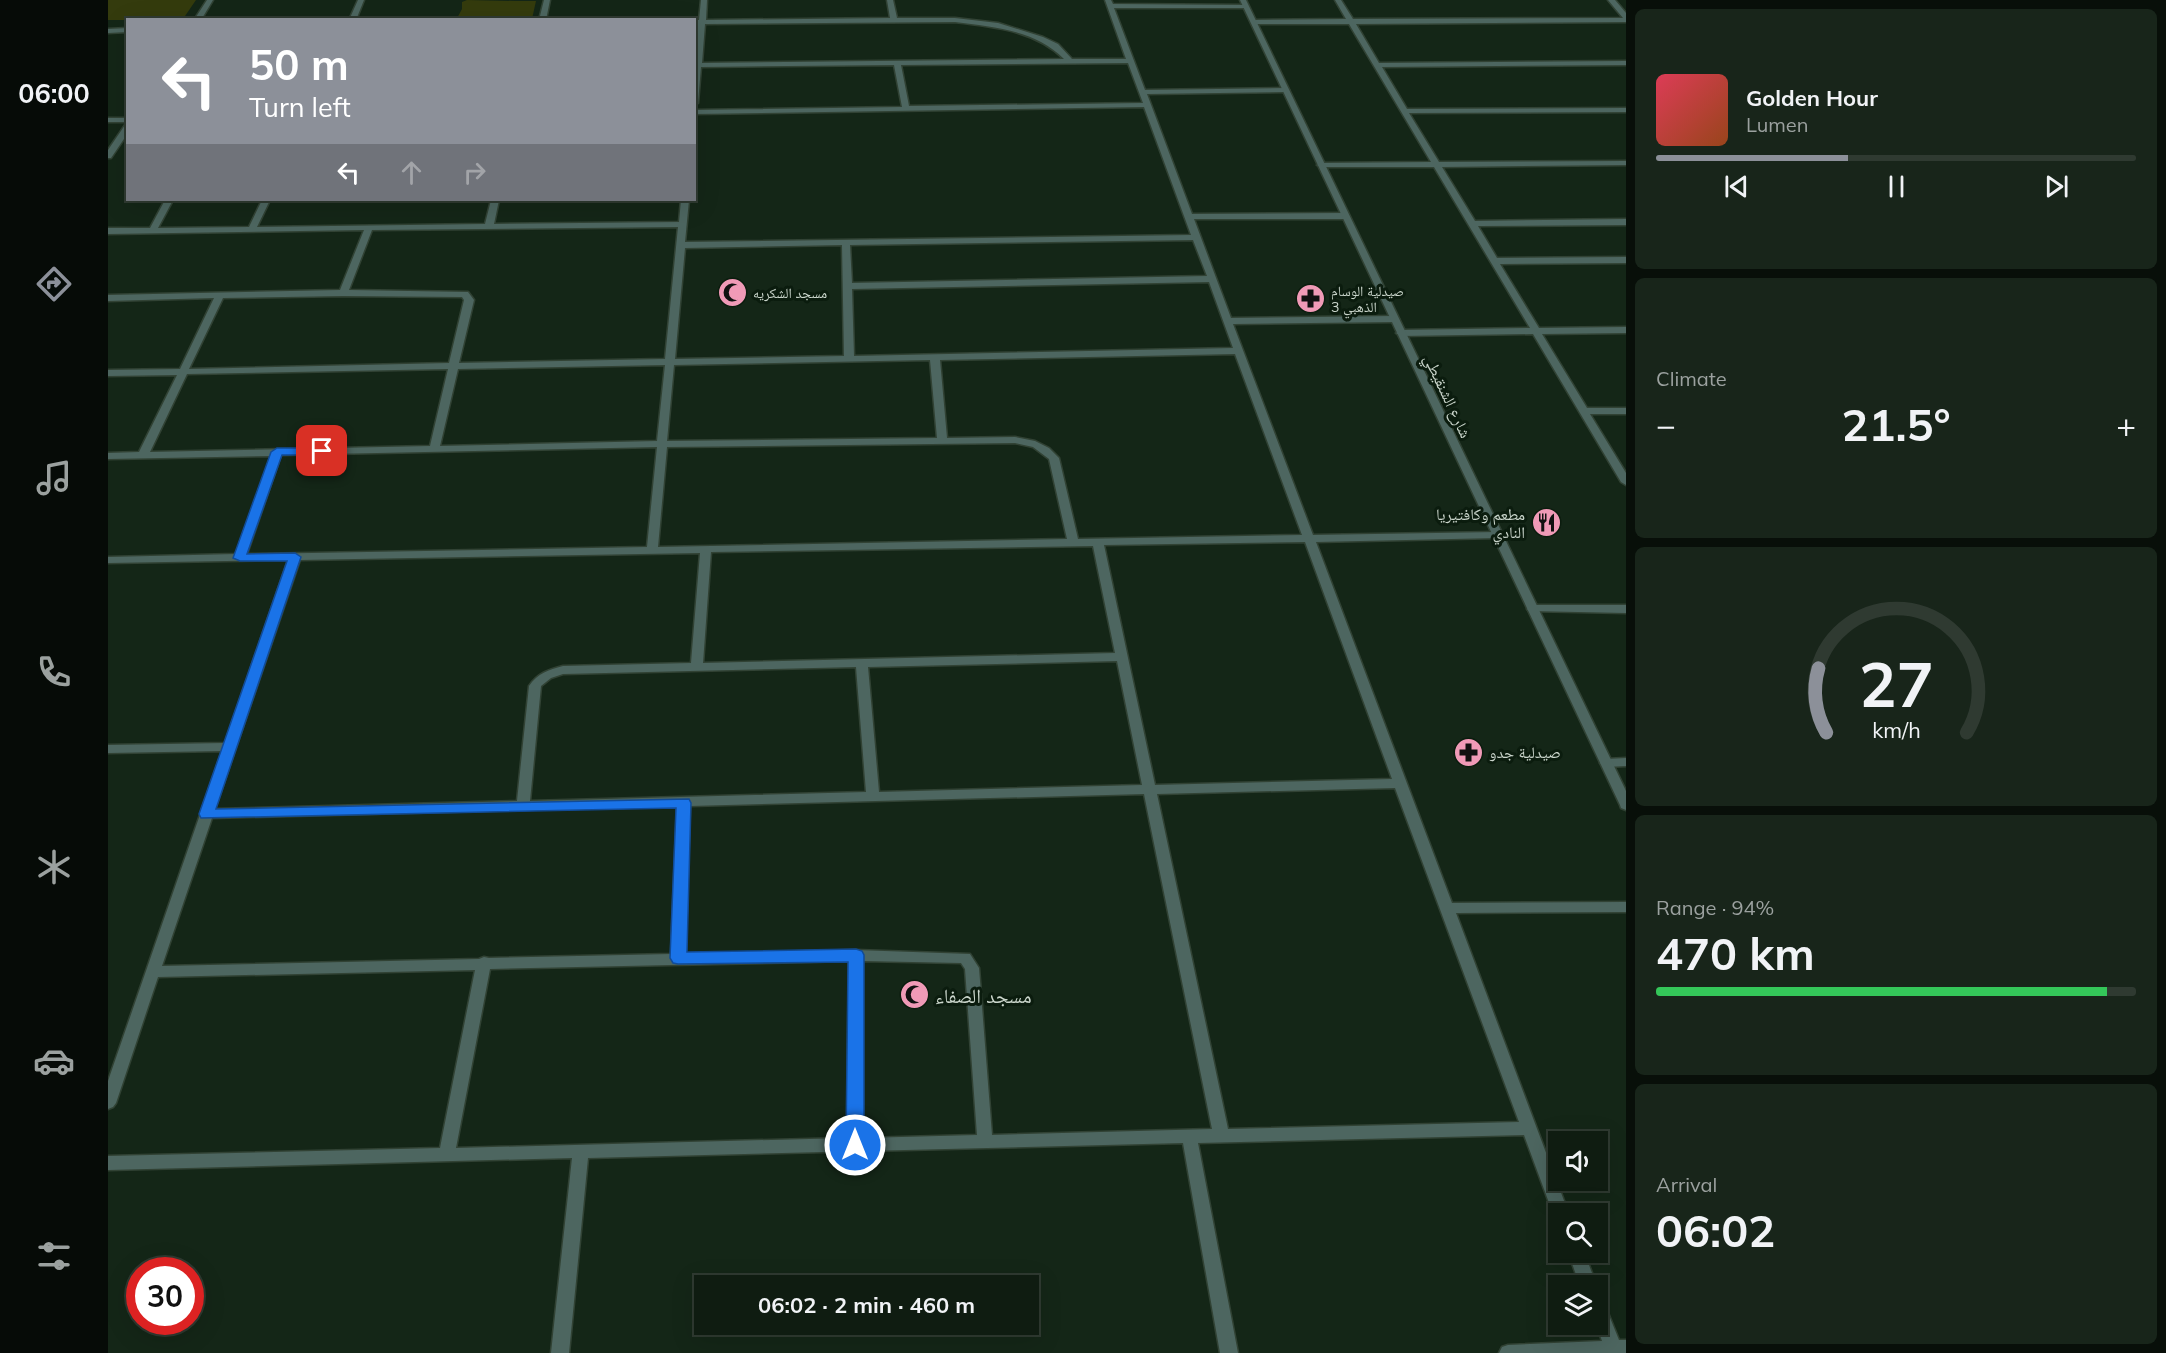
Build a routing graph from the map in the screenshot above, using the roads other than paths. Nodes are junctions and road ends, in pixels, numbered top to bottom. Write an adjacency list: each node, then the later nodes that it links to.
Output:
1 (210, 0): 10 (street)
2 (361, 0): 11 (street)
3 (547, 0): 12 (street)
4 (704, 0): 15 (street)
5 (890, 0): 14 (street)
6 (1338, 0): 17 (street)
7 (1611, 0): 13 (street)
8 (1110, 3): 9 (street); 21 (street)
9 (1245, 3): 16 (street, شارع الشنقيطي)
10 (198, 18)
11 (353, 18)
12 (542, 18)
13 (1626, 18): 17 (street)
14 (894, 20): 15 (street); 20 (street)
15 (698, 22): 24 (street)
16 (1254, 22): 17 (street); 27 (street, شارع الشنقيطي)
17 (1352, 22): 25 (street)
18 (126, 30): 19 (street)
19 (108, 31)
20 (1070, 61): 21 (street); 22 (street)
21 (1131, 61): 28 (street)
22 (897, 63): 24 (street); 30 (street)
23 (1626, 63): 25 (street)
24 (698, 65): 26 (street)
25 (1378, 65): 32 (street)
26 (696, 84)
27 (1285, 90): 28 (street); 40 (street, شارع الشنقيطي)
28 (1143, 92): 29 (street)
29 (1148, 105): 30 (street); 46 (street)
30 (906, 109): 33 (street)
31 (1626, 110): 32 (street)
32 (1405, 111): 39 (street)
33 (696, 112)
34 (108, 120): 35 (street)
35 (126, 120)
36 (126, 130): 37 (street)
37 (108, 156)
38 (1626, 163): 39 (street)
39 (1435, 164): 40 (street); 49 (street)
40 (1321, 165): 45 (street, شارع الشنقيطي)
41 (168, 201): 53 (street)
42 (266, 201): 52 (street)
43 (495, 201): 50 (street)
44 (685, 201): 48 (street)
45 (1346, 216): 46 (street); 65 (street, شارع الشنقيطي)
46 (1189, 217): 55 (street)
47 (1626, 222): 49 (street)
48 (683, 224): 50 (street); 57 (street)
49 (1471, 224): 59 (street)
50 (489, 226): 51 (street)
51 (369, 228): 52 (street); 62 (street)
52 (252, 229): 53 (street)
53 (153, 230): 54 (street)
54 (108, 231)
55 (1197, 237): 56 (street); 60 (street)
56 (846, 242): 57 (street); 61 (street)
57 (681, 244): 73 (street)
58 (1626, 260): 59 (street)
59 (1494, 261): 68 (street)
60 (1212, 279): 61 (street); 66 (street)
61 (847, 286): 72 (street)
62 (343, 293): 63 (street); 74 (street)
63 (220, 295): 64 (street); 75 (street)
64 (108, 298)
65 (1394, 319): 66 (street); 69 (street, شارع الشنقيطي)
66 (1228, 321): 70 (street)
67 (1626, 330): 68 (street)
68 (1536, 331): 69 (street); 77 (street)
69 (1401, 333): 86 (street, شارع الشنقيطي)
70 (1239, 351): 71 (street); 87 (street)
71 (935, 357): 72 (street); 79 (street)
72 (849, 358): 73 (street)
73 (670, 362): 74 (street); 80 (street)
74 (454, 366): 75 (street); 81 (street)
75 (183, 371): 76 (street); 83 (street)
76 (108, 373)
77 (1584, 411): 78 (street); 85 (street)
78 (1626, 411)
79 (942, 440): 80 (street); 88 (street)
80 (662, 444): 81 (street); 91 (street)
81 (434, 449): 82 (street)
82 (277, 452): 83 (street); 93 (street)
83 (143, 455): 84 (street)
84 (108, 456)
85 (1626, 482)
86 (1497, 535): 87 (street); 95 (street, شارع الشنقيطي)
87 (1309, 538): 89 (street); 104 (street)
88 (1073, 542): 89 (street); 90 (street)
89 (1098, 542): 97 (street)
90 (706, 549): 91 (street); 99 (street)
91 (652, 550): 92 (street)
92 (295, 557): 93 (street); 100 (street)
93 (240, 558): 94 (street)
94 (108, 560)
95 (1533, 609): 96 (street); 103 (street, شارع الشنقيطي)
96 (1626, 609)
97 (1122, 657): 98 (street); 105 (street)
98 (862, 663): 99 (street); 106 (street)
99 (697, 667): 109 (street)
100 (229, 747): 101 (street); 110 (street)
101 (108, 749)
102 (1626, 762): 103 (street)
103 (1606, 763): 108 (street, شارع الشنقيطي)
104 (1400, 783): 105 (street); 112 (street)
105 (1149, 790): 106 (street); 120 (street)
106 (873, 797): 107 (street)
107 (684, 803): 109 (street); 114 (street)
108 (1626, 805)
109 (524, 806): 110 (street)
110 (207, 814): 116 (street)
111 (1626, 907): 112 (street)
112 (1447, 908): 118 (street)
113 (856, 955): 114 (street); 121 (street); 122 (street)
114 (678, 958): 115 (street)
115 (484, 962): 116 (street); 124 (street)
116 (153, 972): 117 (street)
117 (108, 1103)
118 (1528, 1128): 120 (street); 126 (street)
119 (1189, 1135): 120 (street); 121 (street); 130 (street)
120 (1221, 1135)
121 (985, 1142): 122 (street)
122 (855, 1145): 123 (street)
123 (581, 1151): 124 (street); 129 (street)
124 (447, 1155): 125 (street)
125 (108, 1163)
126 (1557, 1203)
127 (1608, 1329): 128 (street)
128 (1618, 1350): 131 (street)
129 (560, 1353)
130 (1229, 1353)
131 (1508, 1353)

